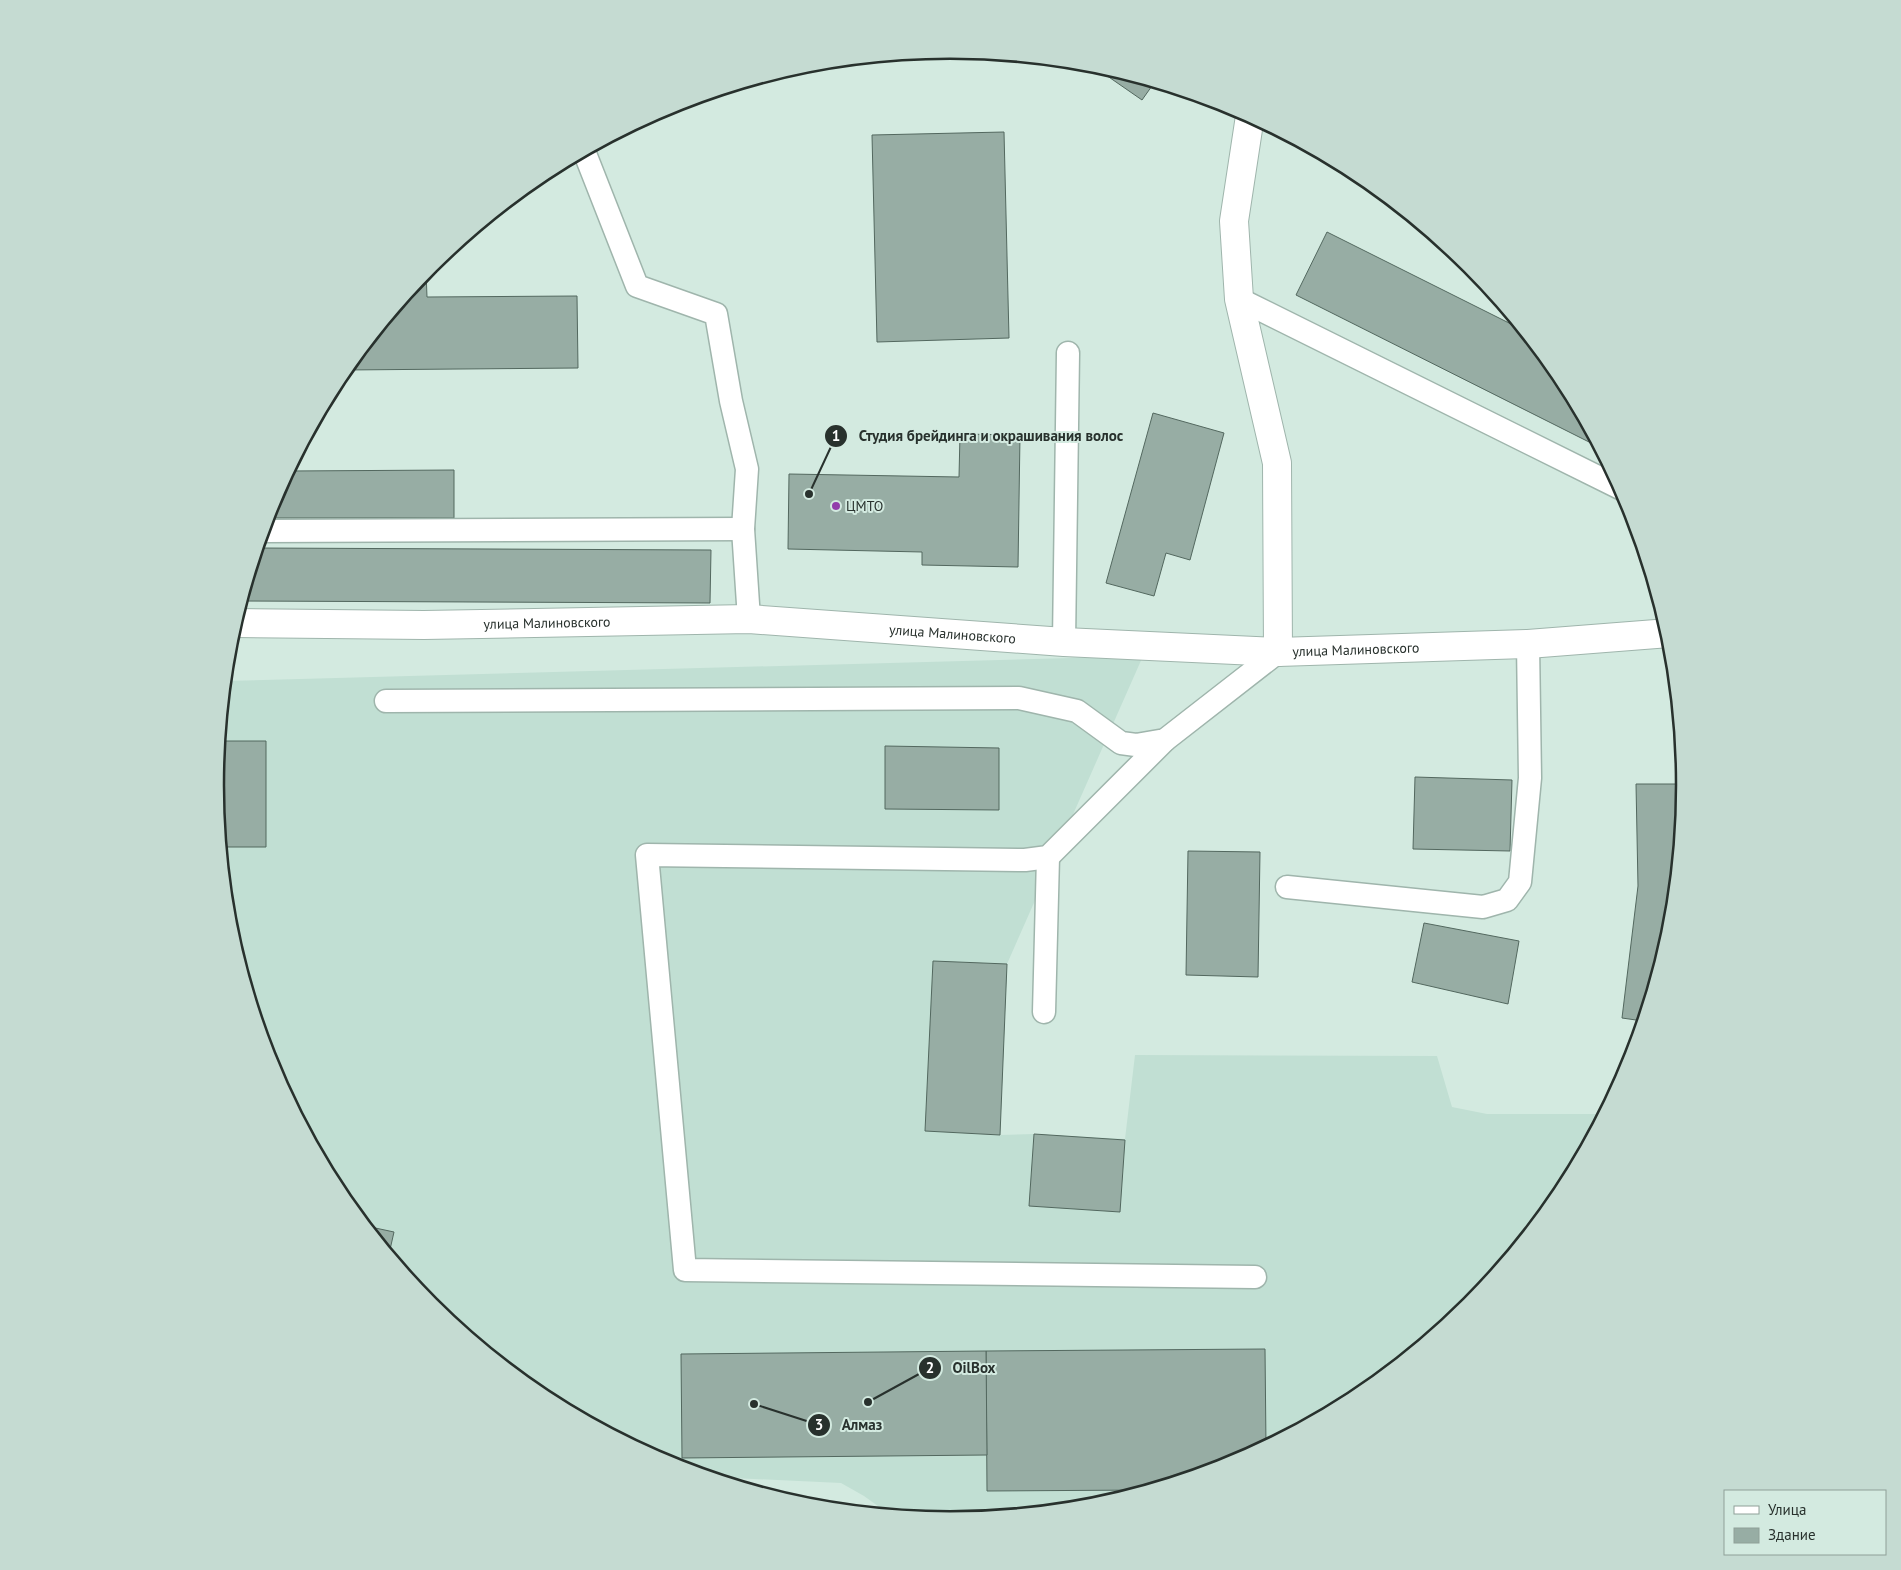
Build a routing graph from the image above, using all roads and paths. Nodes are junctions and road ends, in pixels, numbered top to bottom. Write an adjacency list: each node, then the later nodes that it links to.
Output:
1 (1249, 123): 3 (street)
2 (586, 157): 6 (lane)
3 (1240, 299): 5 (lane); 13 (street)
4 (1068, 353): 11 (lane)
5 (1611, 483)
6 (743, 529): 7 (lane); 8 (lane)
7 (271, 531)
8 (749, 619): 9 (street, улица Малиновского); 11 (street, улица Малиновского)
9 (243, 623)
10 (1661, 634): 12 (street, улица Малиновского)
11 (1064, 642): 13 (street, улица Малиновского)
12 (1528, 644): 13 (street, улица Малиновского); 17 (lane)
13 (1278, 652): 15 (lane)
14 (386, 701): 15 (lane)
15 (1165, 740): 16 (lane)
16 (1048, 857): 18 (lane); 19 (lane)
17 (1287, 887)
18 (1044, 1012)
19 (1255, 1277)

